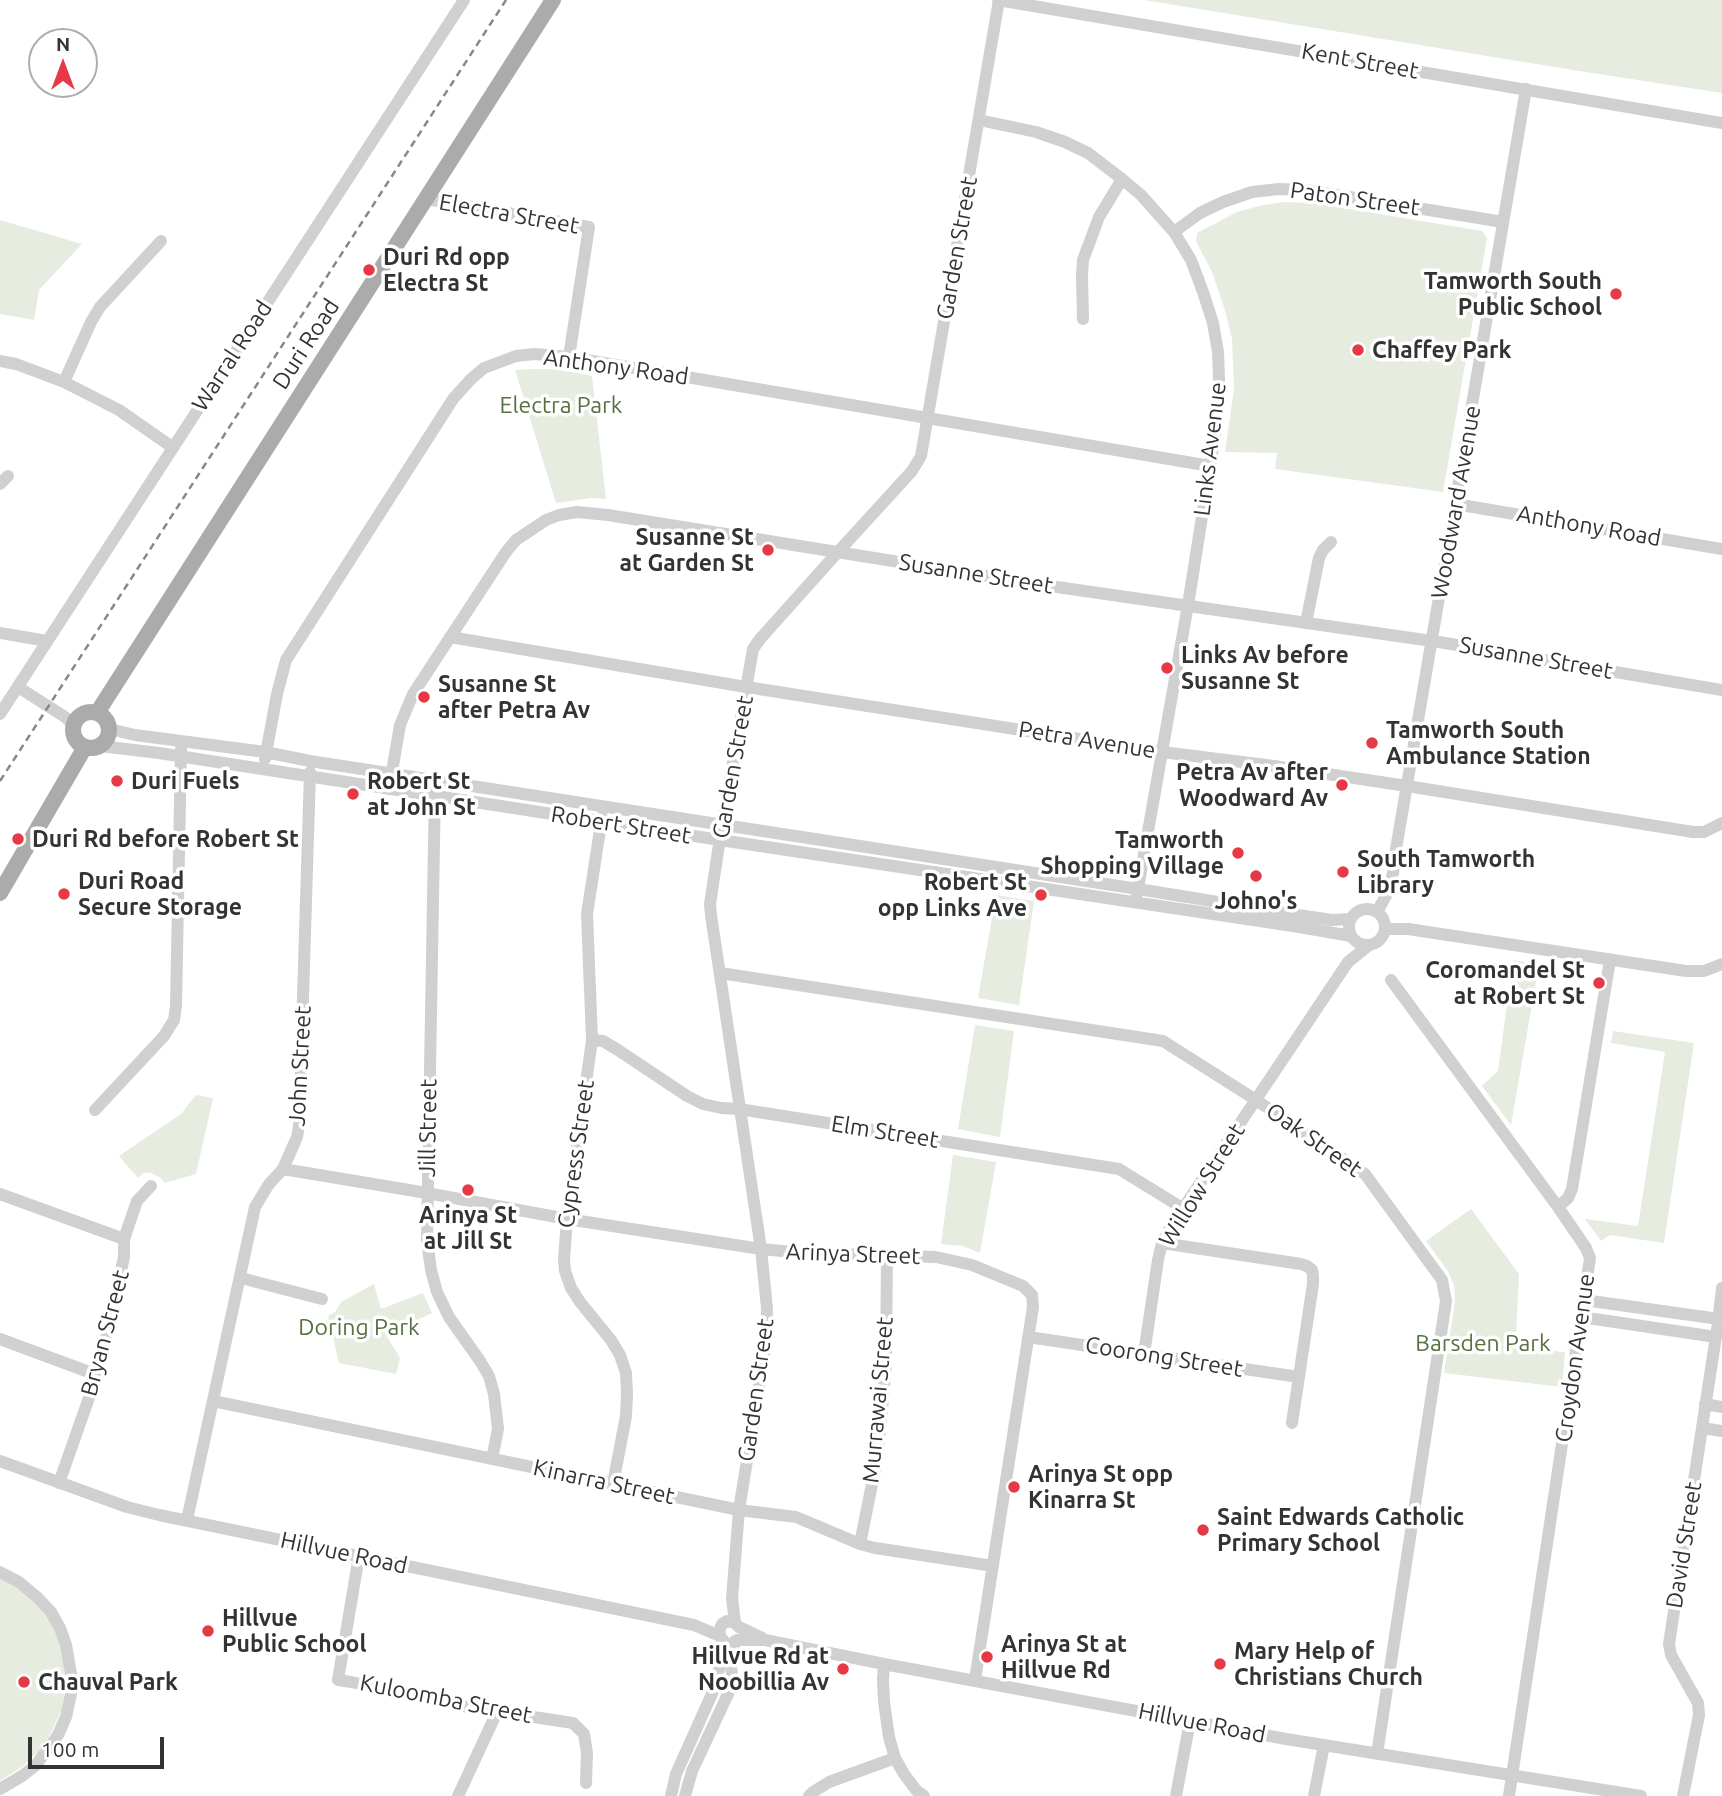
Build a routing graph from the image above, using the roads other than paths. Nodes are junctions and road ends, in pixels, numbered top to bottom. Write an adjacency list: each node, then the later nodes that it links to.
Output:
1 (464, 0): 17 (street, Warral Road)
2 (553, 0): 8 (main road, Duri Road)
3 (999, 0): 4 (street, Kent Street); 5 (street, Garden Street)
4 (1526, 89): 6 (street, Kent Street); 9 (street, Woodward Avenue)
5 (979, 120): 7 (street, Links Avenue); 16 (street, Garden Street)
6 (1722, 123)
7 (1122, 179): 10 (street, Links Avenue); 12 (street)
8 (426, 199): 13 (street, Electra Street); 33 (main road, Duri Road)
9 (1503, 222): 10 (street, Paton Street); 19 (street, Woodward Avenue)
10 (1174, 232): 18 (street, Links Avenue)
11 (161, 241): 15 (street)
12 (1083, 319)
13 (569, 357): 16 (street, Anthony Road); 38 (street, Anthony Road)
14 (0, 360): 15 (street)
15 (64, 382): 17 (street)
16 (928, 418): 18 (street, Anthony Road); 22 (street, Garden Street)
17 (172, 447): 27 (street, Warral Road)
18 (1210, 466): 23 (street, Links Avenue)
19 (1455, 504): 21 (street, Anthony Road); 28 (street, Woodward Avenue)
20 (1331, 542): 24 (street)
21 (1722, 549)
22 (837, 553): 23 (street, Susanne Street); 26 (street, Susanne Street); 30 (street, Garden Street)
23 (1188, 605): 24 (street, Susanne Street); 39 (street, Links Avenue)
24 (1306, 623): 28 (street, Susanne Street)
25 (0, 633): 27 (street)
26 (450, 637): 30 (street, Petra Avenue); 43 (street, Susanne Street)
27 (47, 641): 29 (street, Warral Road)
28 (1432, 641): 31 (street, Susanne Street); 46 (street, Woodward Avenue)
29 (18, 687): 32 (street, Warral Road); 34 (street)
30 (746, 688): 39 (street, Petra Avenue); 52 (street, Garden Street)
31 (1722, 690)
32 (0, 713)
33 (97, 713): 34 (main road); 35 (main road)
34 (74, 725): 37 (main road)
35 (110, 729): 36 (street, Robert Street); 37 (main road)
36 (181, 741): 38 (street, Robert Street); 40 (street)
37 (92, 747): 40 (street, Robert Street); 55 (main road)
38 (265, 752): 41 (street, Robert Street); 42 (street, Anthony Road)
39 (1162, 752): 46 (street, Petra Avenue); 54 (street, Links Avenue)
40 (181, 757): 42 (street, Robert Street); 70 (street)
41 (310, 761): 43 (street, Robert Street); 44 (street, John Street)
42 (264, 770): 44 (street, Robert Street)
43 (391, 773): 45 (street, Robert Street); 47 (street, Susanne Street)
44 (310, 777): 47 (street, Robert Street); 71 (street, John Street)
45 (435, 780): 48 (street, Jill Street); 49 (street, Robert Street)
46 (1407, 786): 51 (street, Petra Avenue); 57 (street, Woodward Avenue)
47 (389, 789): 48 (street, Robert Street)
48 (435, 795): 50 (street, Robert Street); 73 (street, Jill Street)
49 (604, 806): 50 (street, Cypress Street); 52 (street, Robert Street)
50 (601, 822): 53 (street, Robert Street); 67 (street, Cypress Street)
51 (1722, 823)
52 (722, 825): 53 (street, Garden Street); 54 (street, Robert Street)
53 (720, 840): 56 (street, Robert Street); 65 (street, Garden Street)
54 (1138, 889): 56 (street, Links Avenue); 58 (street, Robert Street)
55 (0, 893)
56 (1135, 902): 60 (street, Robert Street)
57 (1377, 912): 58 (street); 59 (street)
58 (1351, 919): 60 (street)
59 (1386, 929): 61 (street); 62 (street)
60 (1351, 937): 61 (street); 63 (street, Willow Street)
61 (1368, 946): 63 (street, Willow Street)
62 (1610, 960): 64 (street); 75 (street)
63 (1348, 962): 68 (street, Willow Street)
64 (1722, 964)
65 (720, 973): 68 (street, Oak Street); 69 (street, Garden Street)
66 (1391, 980): 75 (street, Croydon Avenue)
67 (592, 1040): 69 (street, Elm Street); 77 (street, Cypress Street)
68 (1256, 1100): 76 (street, Willow Street); 116 (street, Oak Street)
69 (739, 1109): 76 (street, Elm Street); 80 (street, Garden Street)
70 (95, 1110)
71 (283, 1169): 73 (street, Arinya Street); 82 (street, John Street)
72 (151, 1186): 78 (street, Bryan Street)
73 (427, 1193): 77 (street, Arinya Street); 100 (street, Jill Street)
74 (0, 1194): 78 (street)
75 (1558, 1207): 85 (street, Croydon Avenue)
76 (1184, 1209): 79 (street, Willow Street)
77 (567, 1219): 80 (street, Arinya Street); 103 (street, Cypress Street)
78 (124, 1239): 92 (street, Bryan Street)
79 (1162, 1243): 91 (street, Willow Street); 93 (street)
80 (761, 1249): 81 (street, Arinya Street); 104 (street, Garden Street)
81 (887, 1255): 88 (street, Arinya Street); 106 (street, Murrawai Street)
82 (241, 1278): 84 (street); 94 (street, John Street)
83 (1722, 1287): 87 (street, David Street)
84 (322, 1299)
85 (1584, 1300): 86 (street, Croydon Avenue); 87 (street)
86 (1581, 1317): 89 (street); 118 (street, Croydon Avenue)
87 (1719, 1319): 89 (street, David Street)
88 (1028, 1337): 91 (street, Coorong Street); 108 (street, Arinya Street)
89 (1716, 1337): 95 (street, David Street)
90 (0, 1339): 92 (street)
91 (1144, 1354): 93 (street, Coorong Street)
92 (97, 1375): 102 (street, Bryan Street)
93 (1299, 1377): 97 (street)
94 (213, 1401): 100 (street, Kinarra Street); 105 (street, John Street)
95 (1705, 1404): 96 (street); 98 (street, David Street)
96 (1722, 1407)
97 (1292, 1423)
98 (1702, 1428): 99 (street); 130 (street, David Street)
99 (1722, 1431)
100 (492, 1459): 103 (street, Kinarra Street)
101 (0, 1461): 102 (street, Hillvue Road)
102 (59, 1483): 105 (street, Hillvue Road)
103 (613, 1484): 104 (street, Kinarra Street)
104 (739, 1510): 106 (street, Kinarra Street); 110 (street, Garden Street)
105 (187, 1520): 107 (street, Hillvue Road)
106 (860, 1544): 108 (street, Kinarra Street)
107 (359, 1556): 110 (street, Hillvue Road); 113 (street, Kuloomba Street)
108 (993, 1566): 112 (street, Arinya Street)
109 (0, 1572): 120 (street)
110 (729, 1632): 111 (street, Hillvue Road); 122 (street, Garden Street); 123 (street, Garden Street)
111 (884, 1664): 112 (street, Hillvue Road); 117 (street)
112 (975, 1680): 114 (street, Hillvue Road)
113 (497, 1712): 119 (street, Kuloomba Street); 121 (street)
114 (1190, 1721): 115 (street, Hillvue Road); 126 (street)
115 (1324, 1745): 116 (street, Hillvue Road); 127 (street)
116 (1377, 1754): 118 (street, Hillvue Road)
117 (895, 1758): 124 (street); 125 (street)
118 (1512, 1776): 128 (street, Croydon Avenue); 129 (street, Hillvue Road)
119 (586, 1783)
120 (4, 1791)
121 (458, 1796)
122 (671, 1796)
123 (685, 1796)
124 (809, 1796)
125 (924, 1796)
126 (1177, 1796)
127 (1314, 1796)
128 (1509, 1796)
129 (1641, 1796)
130 (1683, 1796)

